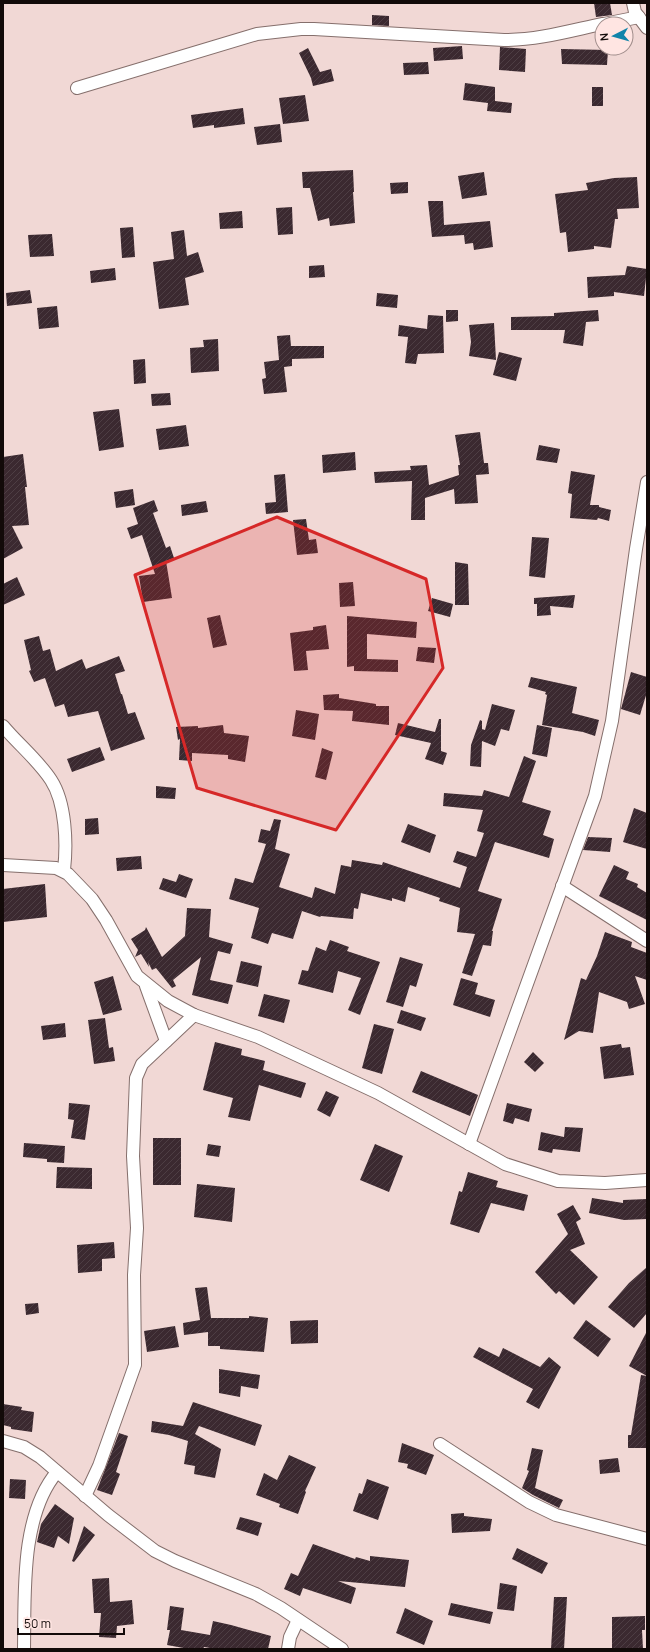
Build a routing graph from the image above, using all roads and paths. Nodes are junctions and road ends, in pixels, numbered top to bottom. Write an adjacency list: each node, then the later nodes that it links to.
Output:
1 (633, 3): 2 (street)
2 (639, 17): 3 (street); 5 (street)
3 (634, 18)
4 (594, 26): 6 (street)
5 (647, 28)
6 (77, 88)
7 (647, 482): 11 (street)
8 (3, 726): 10 (street)
9 (3, 865): 10 (street)
10 (64, 870): 13 (street)
11 (562, 886): 12 (street); 16 (street)
12 (647, 941)
13 (146, 984): 14 (street); 15 (street)
14 (194, 1015): 15 (street); 16 (street)
15 (166, 1041): 21 (street)
16 (469, 1144): 17 (street)
17 (647, 1180)
18 (3, 1441): 20 (street)
19 (440, 1444): 22 (street)
20 (57, 1472): 21 (street); 24 (street)
21 (85, 1496): 23 (street)
22 (647, 1539)
23 (298, 1620): 25 (street); 26 (street)
24 (24, 1649)
25 (288, 1649)
26 (342, 1649)

